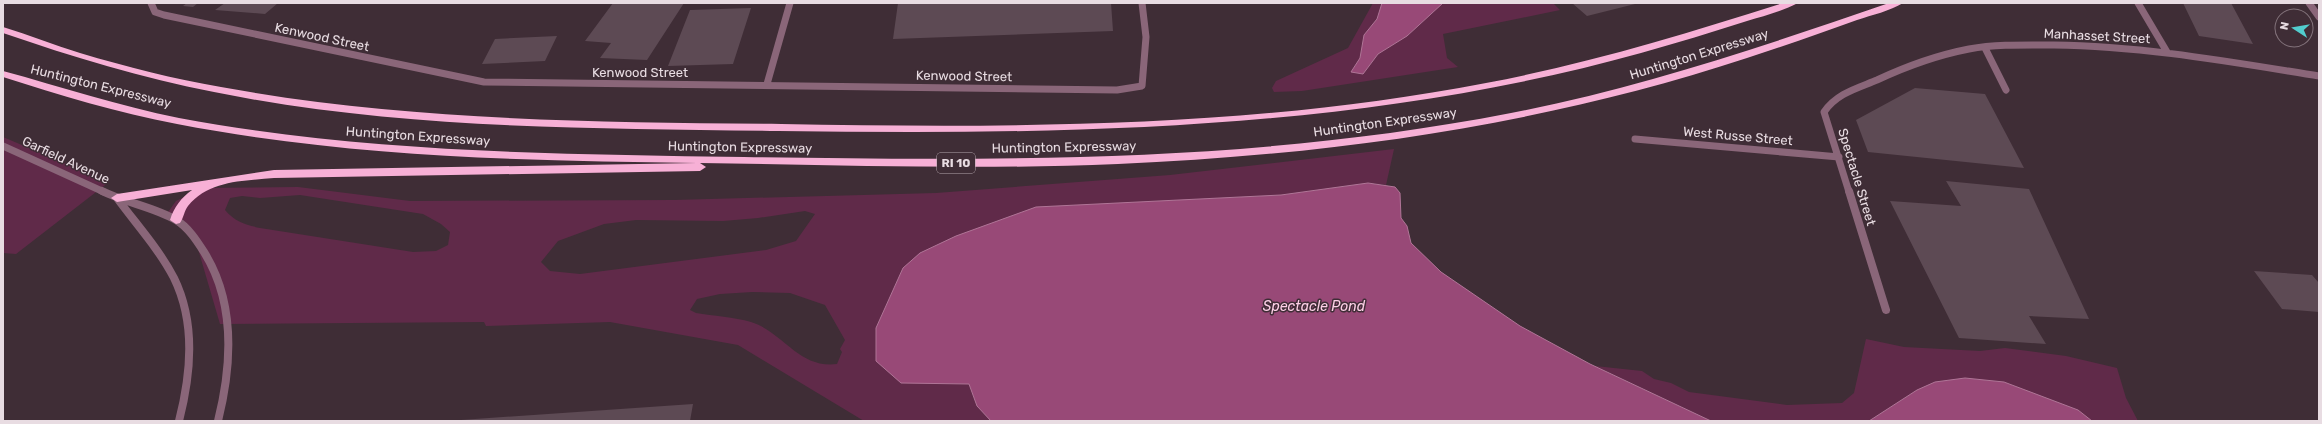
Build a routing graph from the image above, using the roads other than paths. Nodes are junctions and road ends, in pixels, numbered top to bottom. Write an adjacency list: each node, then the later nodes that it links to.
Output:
1 (151, 3): 15 (street, Kenwood Street)
2 (790, 3): 15 (street)
3 (1142, 3): 15 (street, Kenwood Street)
4 (1793, 3): 9 (highway, Huntington Expressway)
5 (1898, 3): 20 (highway, Huntington Expressway / RI 10)
6 (2138, 3): 11 (street)
7 (2309, 3): 8 (street)
8 (2319, 17)
9 (3, 30)
10 (1985, 48): 11 (street, Manhasset Street); 14 (street, Manhasset Street); 16 (street)
11 (2167, 52): 13 (street, Manhasset Street)
12 (3, 74): 20 (highway, Huntington Expressway / RI 10)
13 (2319, 76)
14 (1877, 80): 19 (street, Spectacle Street)
15 (767, 84)
16 (2006, 90)
17 (1635, 139): 19 (street, West Russe Street)
18 (3, 146): 22 (street, Garfield Avenue)
19 (1840, 157): 24 (street, Spectacle Street)
20 (804, 161): 21 (highway)
21 (225, 179): 22 (highway); 23 (highway)
22 (117, 198): 23 (street, Garfield Avenue); 25 (street, Garfield Avenue)
23 (176, 220): 26 (street, Garfield Avenue)
24 (1886, 310)
25 (179, 421)
26 (218, 421)

